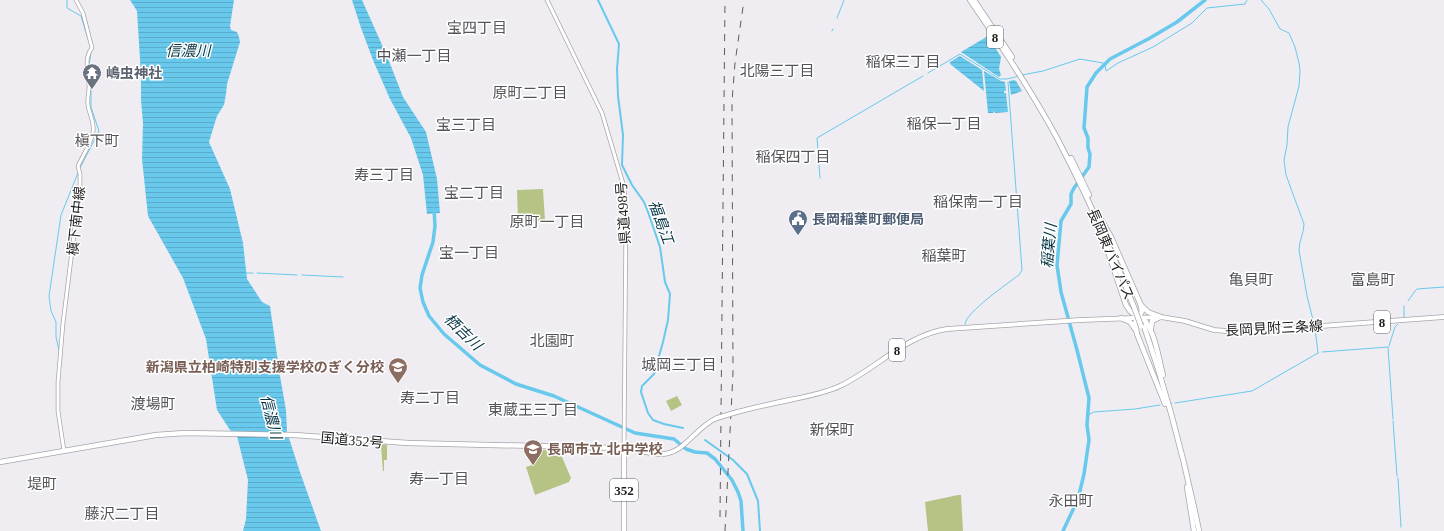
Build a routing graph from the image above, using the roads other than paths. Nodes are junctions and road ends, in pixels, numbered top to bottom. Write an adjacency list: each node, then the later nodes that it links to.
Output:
1 (76, 0): 17 (main road, 槇下南中線)
2 (547, 0): 16 (main road, 県道498号)
3 (970, 0): 5 (highway, 長岡東バイパス / 8)
4 (974, 0): 5 (highway, 長岡東バイパス / 8)
5 (1022, 76): 6 (highway, 長岡東バイパス / 8); 8 (highway, 長岡東バイパス / 8)
6 (1088, 199): 7 (highway); 8 (highway, 長岡東バイパス / 8)
7 (1126, 305): 9 (highway); 12 (highway)
8 (1137, 305): 9 (highway); 10 (highway); 15 (highway, 長岡東バイパス / 8, bridge)
9 (1139, 317): 10 (main road, 長岡見附三条線 / 8); 12 (main road, 長岡見附三条線 / 8); 13 (highway); 14 (highway)
10 (1161, 317): 11 (main road, 長岡見附三条線 / 8); 13 (highway)
11 (1444, 317)
12 (1120, 318): 14 (highway); 16 (main road, 長岡見附三条線 / 8, bridge)
13 (1151, 330): 15 (highway)
14 (1137, 334): 15 (highway)
15 (1168, 405): 20 (highway, 長岡東バイパス / 8); 20 (highway, 長岡東バイパス / 8)
16 (624, 448): 17 (highway, 国道352号); 19 (highway, 352)
17 (64, 451): 18 (highway, 国道352号)
18 (0, 462)
19 (624, 531)
20 (1197, 531)

